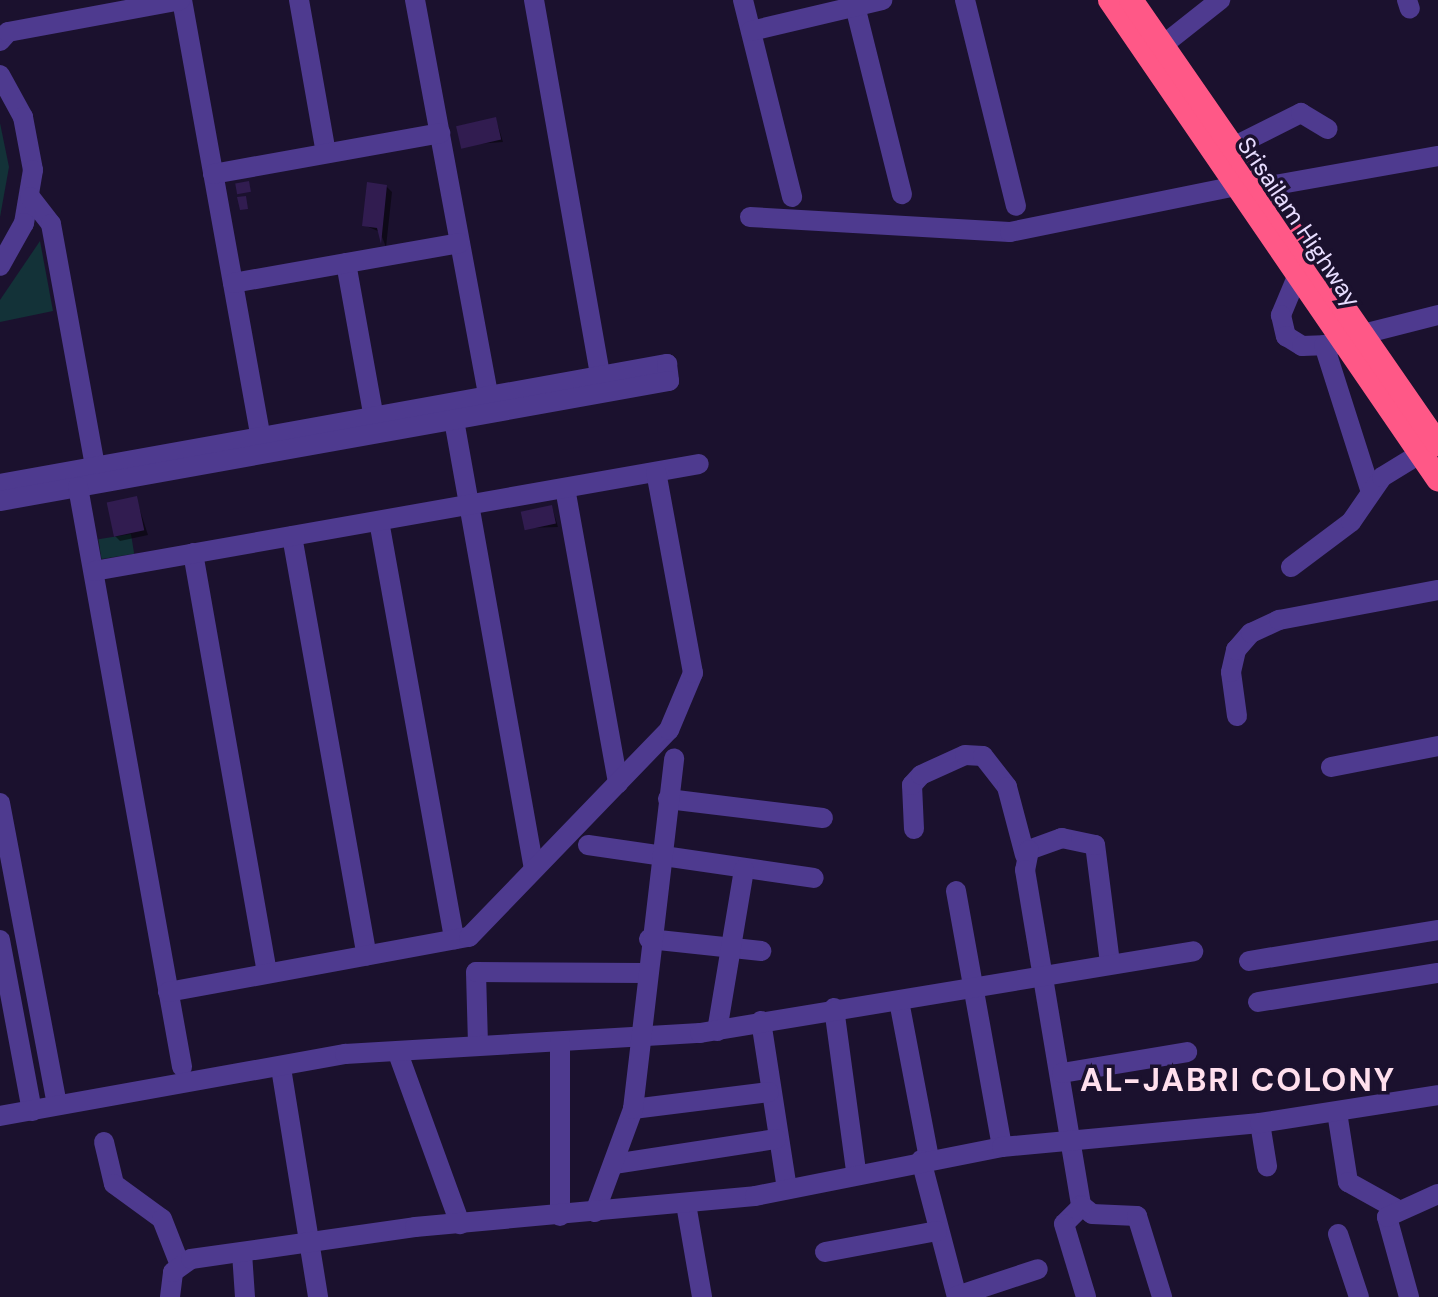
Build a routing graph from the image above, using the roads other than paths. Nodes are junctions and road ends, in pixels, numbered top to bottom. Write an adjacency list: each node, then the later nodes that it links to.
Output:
1 (181, 0): 13 (street); 21 (street)
2 (299, 0): 19 (street)
3 (415, 0): 17 (street)
4 (534, 0): 35 (street)
5 (743, 0): 12 (street)
6 (882, 0): 11 (street)
7 (965, 0): 26 (street)
8 (1110, 0): 22 (highway, Srisailam Highway)
9 (1131, 0): 14 (highway, Srisailam Highway)
10 (1220, 0): 14 (street)
11 (844, 5): 12 (street); 23 (street)
12 (751, 31): 25 (street)
13 (0, 41)
14 (1163, 45): 18 (highway, Srisailam Highway)
15 (0, 75): 24 (street)
16 (1328, 129): 18 (street)
17 (440, 133): 19 (street); 28 (street)
18 (1235, 146): 22 (highway, Srisailam Highway)
19 (326, 153): 21 (street)
20 (1438, 156): 22 (street)
21 (213, 174): 32 (street)
22 (1252, 186): 27 (street); 31 (highway, Srisailam Highway); 34 (highway, Srisailam Highway)
23 (902, 194)
24 (30, 197): 30 (street); 41 (street)
25 (792, 197)
26 (1016, 206)
27 (750, 217)
28 (460, 243): 29 (street); 35 (street)
29 (346, 263): 32 (street); 37 (street)
30 (0, 266)
31 (1299, 272): 34 (highway, Srisailam Highway); 34 (street)
32 (233, 283): 38 (street)
33 (1438, 315): 34 (street)
34 (1345, 341): 39 (highway, Srisailam Highway); 47 (street)
35 (490, 404): 36 (street); 37 (street)
36 (454, 420): 37 (street); 49 (street)
37 (376, 425): 38 (street)
38 (262, 445): 41 (street); 45 (street)
39 (1429, 449): 43 (highway, Srisailam Highway); 47 (street)
40 (699, 464): 42 (street)
41 (95, 466): 44 (street)
42 (656, 472): 46 (street); 60 (street)
43 (1438, 479)
44 (0, 484)
45 (78, 487): 48 (street); 54 (street)
46 (565, 488): 49 (street); 60 (street)
47 (1370, 489): 53 (street)
48 (0, 501)
49 (469, 505): 50 (street); 68 (street)
50 (379, 521): 51 (street); 73 (street)
51 (292, 536): 52 (street); 79 (street)
52 (193, 553): 54 (street); 82 (street)
53 (1291, 567)
54 (94, 571): 87 (street)
55 (1438, 590): 56 (street)
56 (1237, 716)
57 (1438, 746): 59 (street)
58 (674, 758): 61 (street)
59 (1331, 767)
60 (618, 783): 68 (street)
61 (668, 799): 63 (street); 67 (street)
62 (0, 803): 103 (street)
63 (823, 818)
64 (914, 829): 66 (street)
65 (588, 845): 67 (street)
66 (1025, 855): 81 (street); 85 (street)
67 (660, 858): 69 (street); 74 (street)
68 (534, 869): 73 (street)
69 (744, 869): 70 (street); 76 (street)
70 (814, 878)
71 (956, 891): 86 (street)
72 (1438, 930): 80 (street)
73 (454, 939): 79 (street)
74 (649, 939): 76 (street); 83 (street)
75 (0, 940): 105 (street)
76 (730, 948): 77 (street); 92 (street)
77 (761, 951)
78 (1193, 951): 81 (street)
79 (367, 955): 82 (street)
80 (1249, 961)
81 (1110, 963): 85 (street)
82 (267, 973): 87 (street)
83 (644, 973): 93 (street); 95 (street)
84 (1438, 973): 89 (street)
85 (1045, 974): 86 (street); 100 (street)
86 (973, 987): 88 (street); 112 (street)
87 (168, 992): 98 (street)
88 (899, 1001): 90 (street); 113 (street)
89 (1258, 1002)
90 (834, 1008): 91 (street); 116 (street)
91 (761, 1021): 92 (street); 101 (street)
92 (717, 1031): 93 (street)
93 (638, 1038): 94 (street); 104 (street)
94 (560, 1042): 95 (street); 123 (street)
95 (478, 1044): 97 (street)
96 (1187, 1052): 100 (street)
97 (399, 1056): 99 (street); 124 (street)
98 (182, 1067)
99 (281, 1068): 103 (street); 127 (street)
100 (1062, 1073): 111 (street)
101 (769, 1092): 104 (street); 109 (street)
102 (1438, 1095): 106 (street)
103 (57, 1105): 105 (street)
104 (633, 1109): 114 (street)
105 (32, 1111): 107 (street)
106 (1337, 1112): 108 (street); 121 (street)
107 (0, 1116)
108 (1260, 1123): 111 (street); 115 (street)
109 (776, 1139): 114 (street); 117 (street)
110 (104, 1142): 131 (street)
111 (1074, 1142): 112 (street); 120 (street)
112 (1002, 1147): 113 (street)
113 (925, 1160): 116 (street); 125 (street)
114 (614, 1164): 122 (street)
115 (1267, 1166)
116 (856, 1171): 117 (street)
117 (787, 1189): 119 (street)
118 (1438, 1194): 121 (street)
119 (686, 1204): 122 (street); 136 (street)
120 (1082, 1206): 137 (street); 138 (street)
121 (1395, 1208): 140 (street)
122 (595, 1212): 123 (street)
123 (560, 1216): 124 (street)
124 (460, 1224): 127 (street)
125 (937, 1231): 128 (street); 132 (street)
126 (1338, 1234): 139 (street)
127 (311, 1241): 129 (street); 135 (street)
128 (825, 1252)
129 (242, 1253): 131 (street); 134 (street)
130 (1038, 1269): 132 (street)
131 (173, 1281): 133 (street)
132 (957, 1296)
133 (153, 1297)
134 (245, 1297)
135 (318, 1297)
136 (702, 1297)
137 (1086, 1297)
138 (1162, 1297)
139 (1359, 1297)
140 (1409, 1297)

